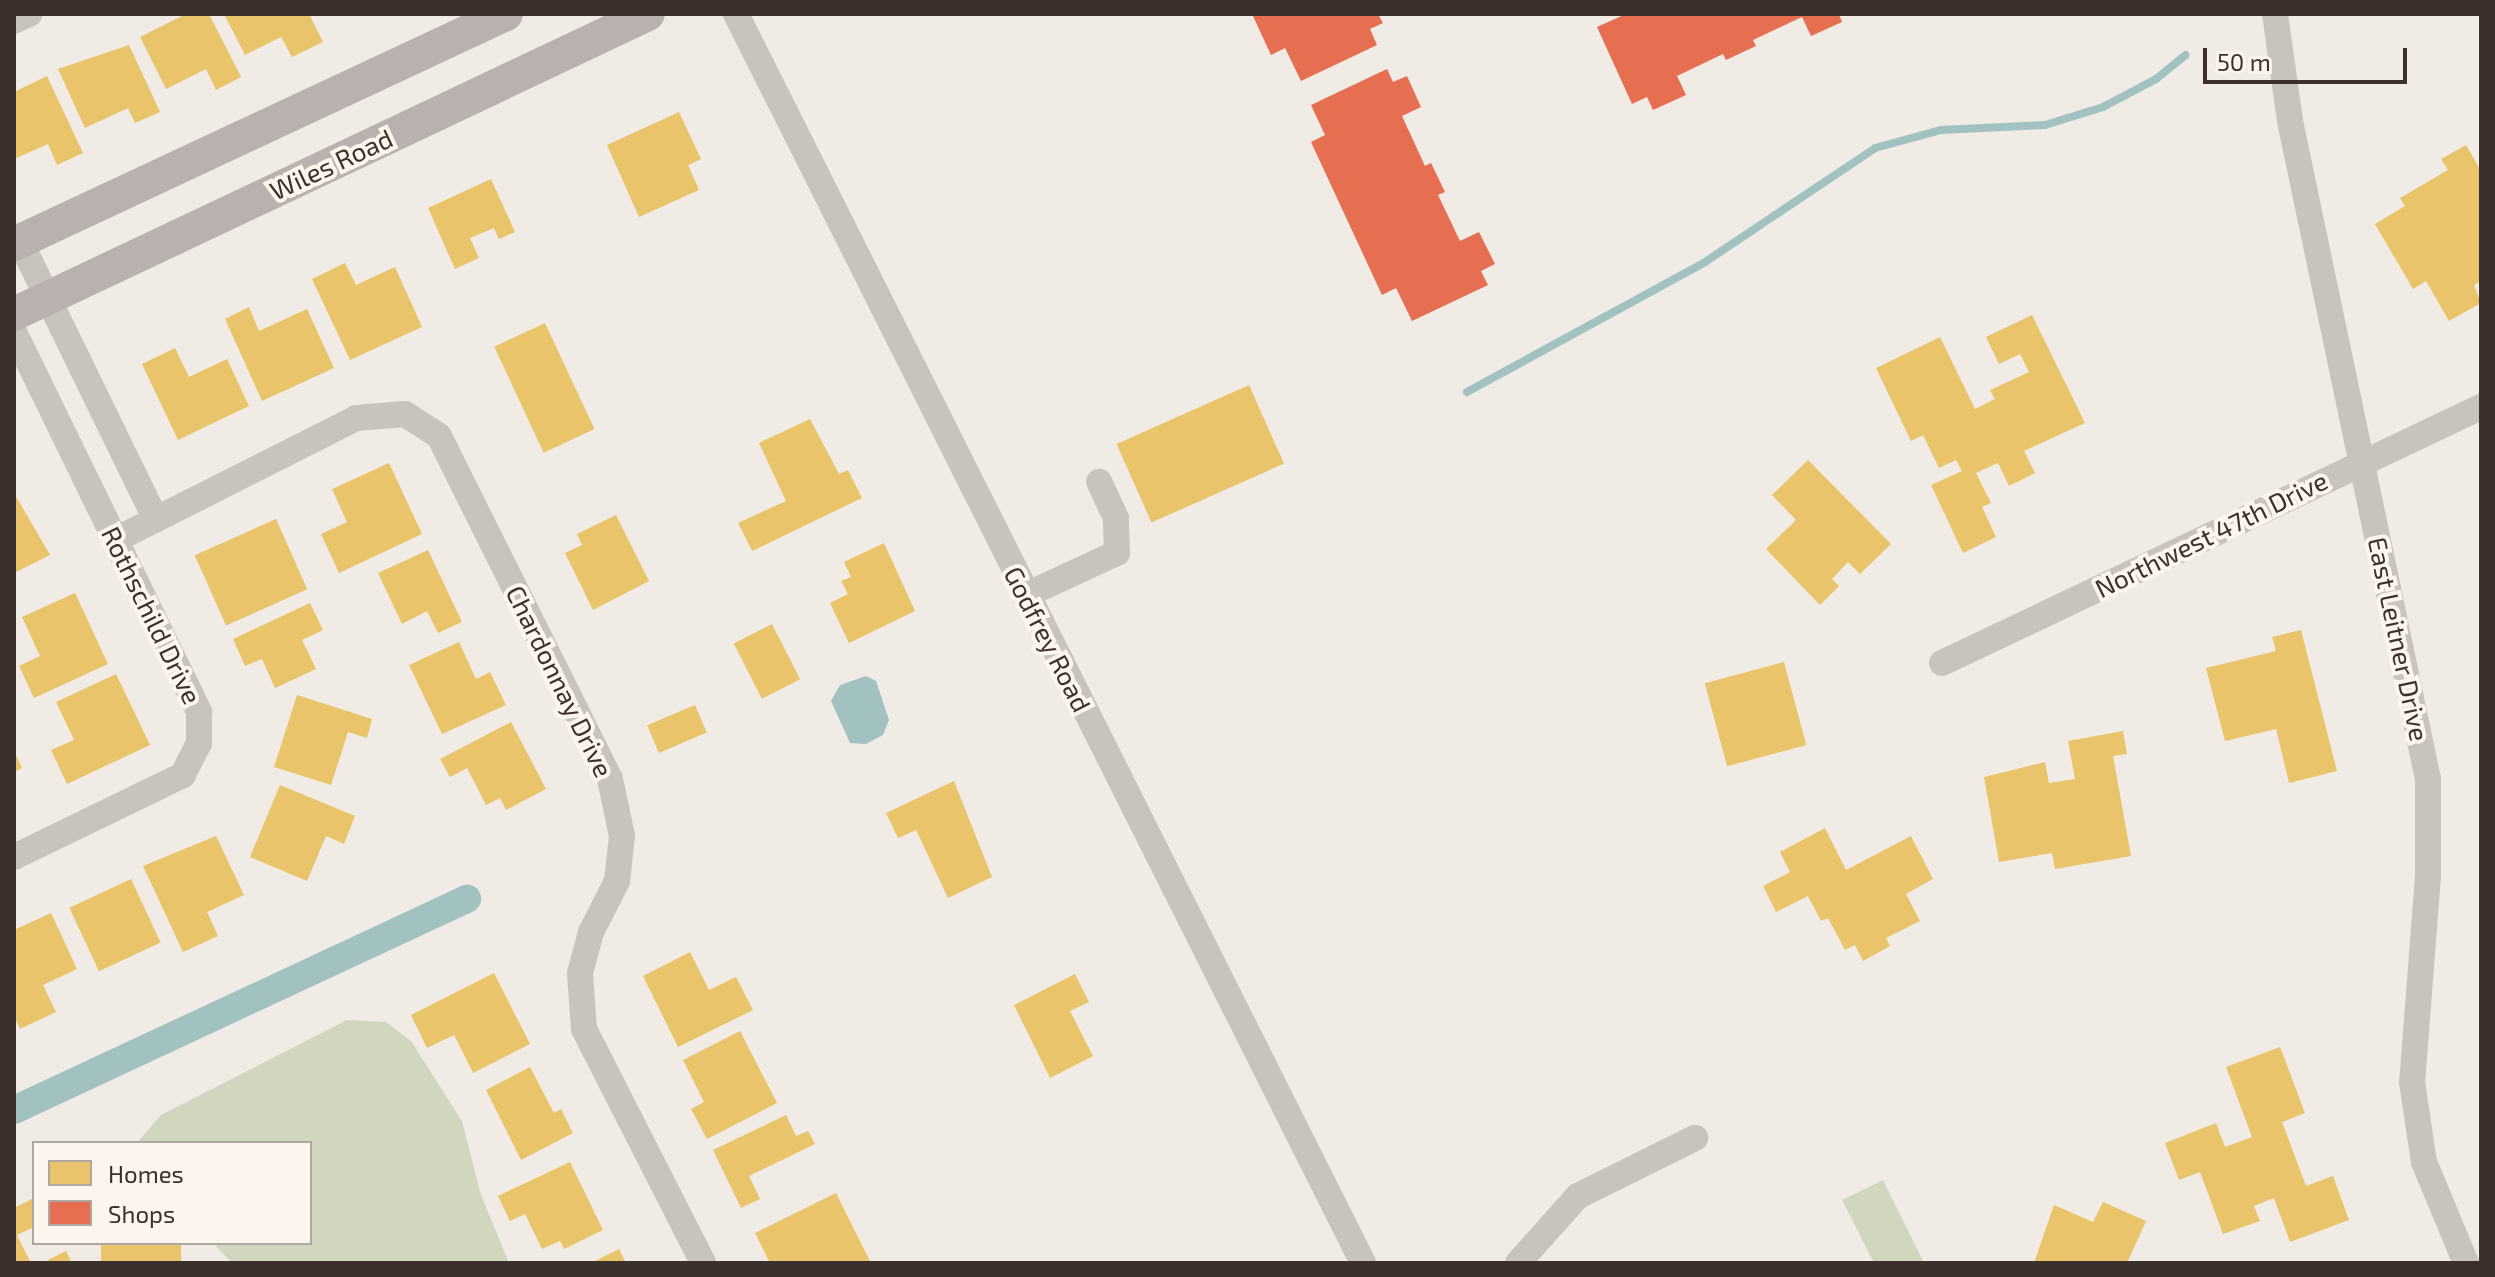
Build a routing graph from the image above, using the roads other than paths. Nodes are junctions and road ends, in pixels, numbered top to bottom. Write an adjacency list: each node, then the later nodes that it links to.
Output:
1 (29, 14): 6 (street)
2 (506, 14): 7 (main road)
3 (648, 14): 8 (main road, Wiles Road)
4 (736, 14): 18 (street, Godfrey Road)
5 (2275, 14): 13 (street, East Leitner Drive)
6 (14, 21)
7 (17, 242): 8 (street, Rothschild Drive)
8 (48, 298): 9 (main road, Wiles Road); 12 (street, Rothschild Drive)
9 (14, 314)
10 (14, 332): 14 (street, Rothschild Drive)
11 (2481, 407): 13 (street, Northwest 47th Drive)
12 (121, 447): 14 (street); 16 (street, Rothschild Drive)
13 (2363, 462): 19 (street, Northwest 47th Drive); 25 (street, East Leitner Drive)
14 (79, 466): 17 (street, Rothschild Drive)
15 (1099, 482): 18 (street)
16 (156, 520): 17 (street, Chardonnay Drive); 22 (street, Chardonnay Drive)
17 (115, 540): 20 (street, Rothschild Drive)
18 (1026, 595): 23 (street, Godfrey Road)
19 (1942, 663)
20 (14, 857)
21 (1695, 1138): 24 (street)
22 (703, 1263)
23 (1363, 1263)
24 (1518, 1263)
25 (2466, 1263)

